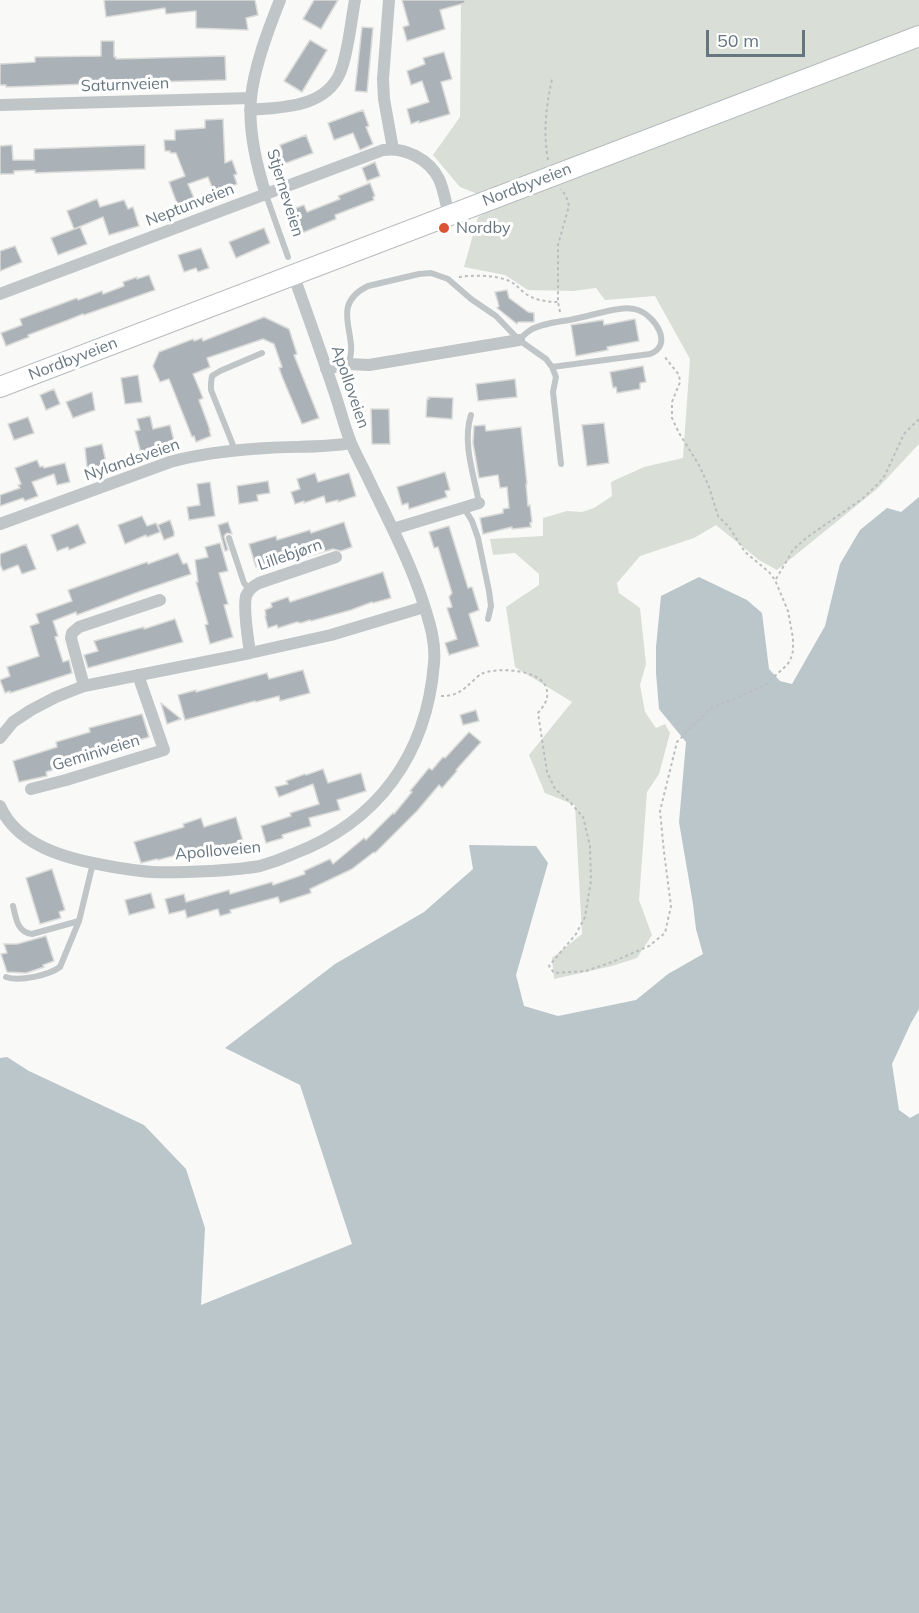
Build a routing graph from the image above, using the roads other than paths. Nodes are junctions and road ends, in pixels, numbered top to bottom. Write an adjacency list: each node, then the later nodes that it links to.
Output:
1 (280, 0): 5 (street, Stjerneveien)
2 (355, 0): 5 (street, Saturnveien)
3 (389, 0): 7 (street)
4 (919, 36): 9 (main road, Nordbyveien)
5 (251, 104): 6 (street, Saturnveien); 8 (street, Stjerneveien)
6 (0, 105)
7 (393, 149): 8 (street, Neptunveien); 9 (street)
8 (266, 195): 10 (lane, Stjerneveien); 11 (street, Neptunveien)
9 (449, 216): 10 (main road, Nordbyveien)
10 (291, 266): 16 (street, Apolloveien); 17 (main road, Nordbyveien)
11 (0, 294)
12 (519, 340): 14 (street); 14 (lane); 15 (lane); 15 (lane)
13 (262, 353): 20 (lane)
14 (348, 363): 16 (street)
15 (552, 367): 21 (lane)
16 (326, 369): 19 (street, Apolloveien)
17 (0, 387)
18 (471, 415): 22 (lane)
19 (351, 443): 20 (street, Nylandsveien); 25 (street, Apolloveien)
20 (235, 451): 24 (street, Nylandsveien)
21 (561, 464)
22 (479, 503): 23 (street)
23 (464, 508): 25 (street); 31 (lane)
24 (0, 524)
25 (393, 529): 30 (street, Apolloveien)
26 (229, 538): 28 (lane)
27 (336, 557): 28 (street, Lillebjørn)
28 (250, 590): 32 (street, Lillebjørn)
29 (160, 600): 34 (street)
30 (424, 607): 32 (street); 38 (street, Apolloveien)
31 (488, 619)
32 (250, 653): 33 (street)
33 (138, 675): 34 (street); 36 (street, Geminiveien)
34 (84, 686): 35 (street)
35 (0, 738)
36 (31, 789)
37 (0, 806): 38 (street, Apolloveien)
38 (93, 863): 40 (lane)
39 (13, 906): 40 (lane)
40 (79, 921): 41 (lane)
41 (6, 977)

